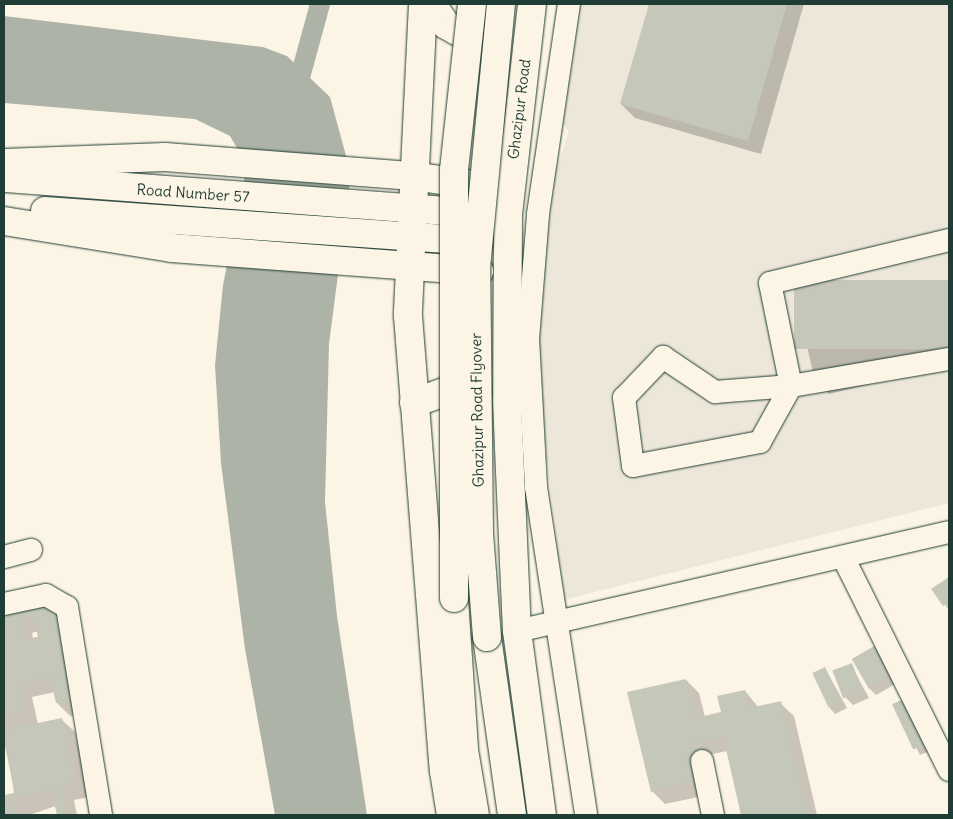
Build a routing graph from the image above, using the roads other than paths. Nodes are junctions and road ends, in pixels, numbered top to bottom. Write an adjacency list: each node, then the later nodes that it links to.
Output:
1 (423, 4): 9 (main road)
2 (432, 4): 5 (main road)
3 (472, 4): 35 (main road, Ghazipur Road Flyover, bridge)
4 (502, 4): 36 (main road, Ghazipur Road Flyover, bridge)
5 (526, 4)
6 (532, 4): 11 (main road, Ghazipur Road)
7 (569, 4): 29 (street)
8 (4, 163): 9 (main road)
9 (414, 176): 11 (main road); 13 (main road)
10 (4, 178): 13 (main road, Road Number 57)
11 (509, 202): 13 (main road, Road Number 57); 17 (main road, Ghazipur Road)
12 (4, 208): 15 (main road, Road Number 57)
13 (412, 209): 15 (main road)
14 (4, 221): 18 (main road)
15 (410, 236): 17 (main road, Road Number 57); 18 (main road)
16 (949, 240): 21 (street)
17 (506, 243): 19 (main road, Ghazipur Road)
18 (410, 267): 19 (main road); 22 (main road)
19 (508, 273): 23 (main road, Ghazipur Road)
20 (949, 359): 21 (street)
21 (791, 386): 21 (street)
22 (414, 403): 23 (main road); 34 (main road)
23 (507, 403): 30 (main road, Ghazipur Road)
24 (949, 532): 27 (street)
25 (31, 550): 26 (street)
26 (4, 556)
27 (843, 557): 29 (street); 32 (street)
28 (4, 604): 33 (street)
29 (558, 624): 30 (street); 38 (street)
30 (517, 631): 37 (main road, Ghazipur Road)
31 (702, 761): 39 (street)
32 (949, 770)
33 (100, 815)
34 (451, 815)
35 (475, 815)
36 (512, 815)
37 (542, 815)
38 (586, 815)
39 (713, 815)

